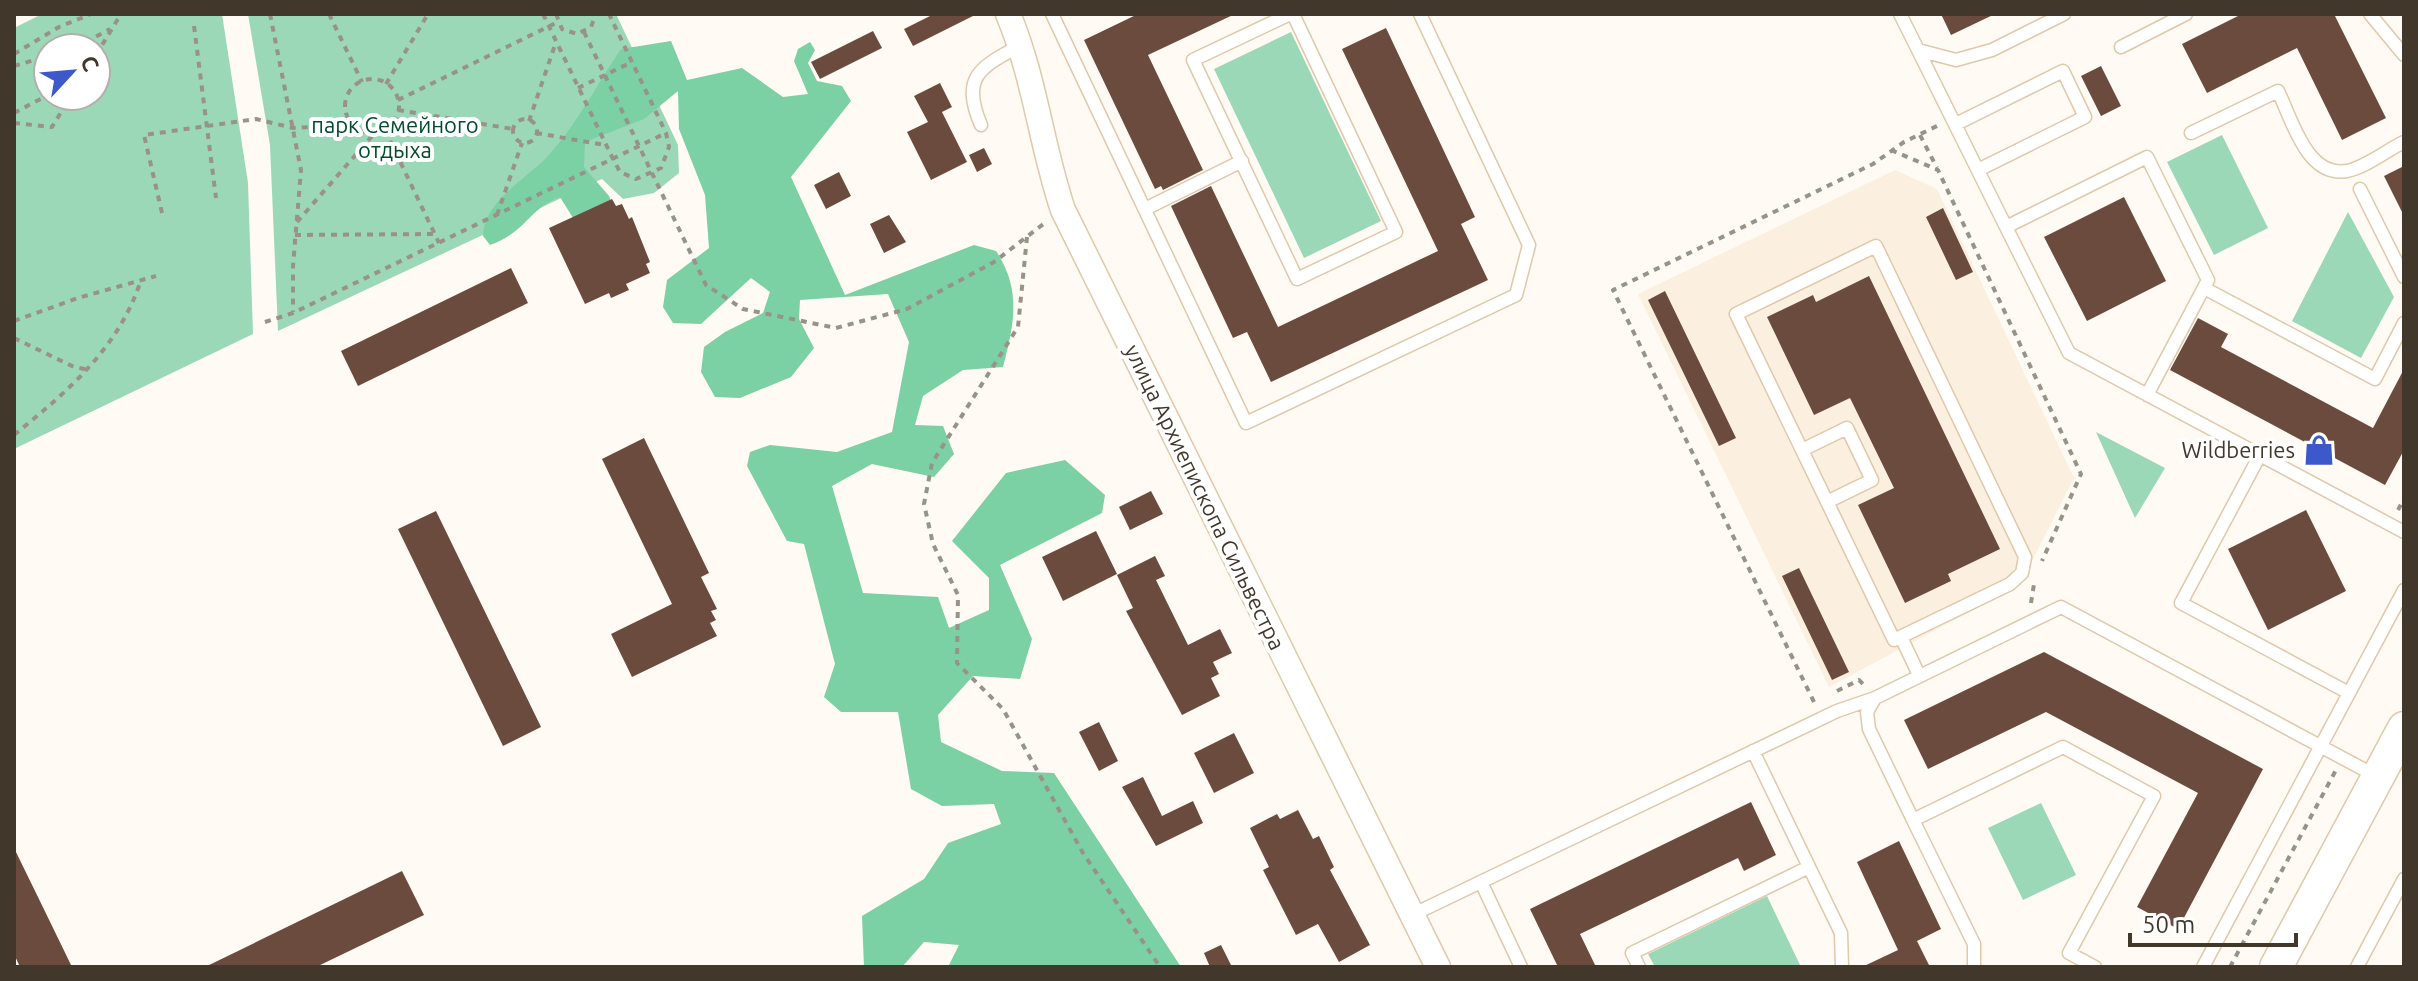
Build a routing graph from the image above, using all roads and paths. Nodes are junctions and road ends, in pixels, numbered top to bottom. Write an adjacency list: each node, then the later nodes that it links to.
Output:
1 (91, 14): 29 (path)
2 (121, 14): 21 (path)
3 (270, 14): 47 (path)
4 (329, 14): 33 (path)
5 (428, 14): 34 (path)
6 (543, 14): 20 (path)
7 (556, 14): 18 (path)
8 (596, 14): 24 (path)
9 (609, 14): 31 (path)
10 (1008, 14): 26 (street, улица Архиепископа Сильвестра)
11 (1052, 14): 67 (lane)
12 (1291, 14): 61 (lane); 61 (lane)
13 (1420, 14): 67 (lane)
14 (1900, 14): 28 (lane)
15 (2064, 14): 28 (lane)
16 (2186, 14): 27 (lane)
17 (2370, 14): 30 (lane)
18 (558, 22): 20 (path); 24 (path)
19 (194, 26): 44 (path)
20 (549, 27): 25 (path); 36 (path)
21 (112, 28): 22 (path); 23 (path)
22 (105, 32)
23 (110, 32)
24 (584, 32): 32 (path)
25 (556, 42): 35 (path); 41 (path)
26 (1021, 45): 46 (lane); 68 (street, улица Архиепископа Сильвестра)
27 (2121, 47)
28 (1918, 50): 43 (lane)
29 (14, 54)
30 (2404, 55)
31 (632, 62): 32 (path); 52 (path)
32 (605, 75): 35 (path); 58 (path)
33 (362, 82): 34 (path); 45 (path)
34 (386, 84): 36 (path)
35 (578, 88): 57 (path)
36 (398, 100): 38 (path)
37 (32, 103): 40 (path)
38 (398, 110): 48 (path); 49 (path)
39 (61, 112): 42 (path)
40 (14, 113)
41 (529, 121): 48 (path); 51 (path)
42 (14, 123)
43 (1956, 124): 63 (lane); 63 (lane)
44 (206, 125): 47 (path); 66 (path); 69 (path)
45 (353, 125): 47 (path); 50 (path)
46 (981, 125)
47 (293, 128): 71 (path)
48 (513, 129): 56 (path)
49 (385, 130): 50 (path); 73 (path)
50 (374, 133): 71 (path)
51 (536, 133): 56 (path); 57 (path)
52 (666, 133): 58 (path); 64 (path)
53 (2191, 133): 55 (lane)
54 (1920, 135): 62 (path)
55 (2404, 142)
56 (522, 143): 70 (path)
57 (606, 145): 60 (path)
58 (640, 146): 60 (path); 64 (path)
59 (1891, 150): 62 (path)
60 (613, 159): 64 (path); 70 (path)
61 (1242, 161): 67 (lane)
62 (1938, 170): 96 (path)
63 (1978, 170): 72 (lane)
64 (653, 173): 75 (path)
65 (2360, 189): 78 (lane)
66 (216, 198)
67 (1147, 208)
68 (1063, 210): 75 (path); 113 (street, улица Архиепископа Сильвестра)
69 (162, 213)
70 (497, 215): 76 (path)
71 (297, 222): 74 (path)
72 (2006, 227): 80 (lane); 87 (lane)
73 (435, 234): 74 (path); 76 (path)
74 (295, 235): 81 (path)
75 (1027, 237): 115 (path)
76 (439, 243): 81 (path)
77 (156, 276): 79 (path)
78 (2404, 277)
79 (141, 280): 82 (path); 86 (path)
80 (2204, 288): 84 (lane); 87 (lane)
81 (293, 313): 83 (path)
82 (14, 321)
83 (265, 322)
84 (2404, 323)
85 (14, 338): 86 (path)
86 (88, 370): 88 (path)
87 (2147, 395): 90 (lane)
88 (15, 433)
89 (1802, 450): 92 (lane); 92 (lane); 100 (lane)
90 (2260, 455): 95 (lane); 102 (lane)
91 (2404, 499): 94 (path)
92 (1827, 502): 100 (lane)
93 (2385, 503): 94 (path)
94 (2401, 511)
95 (2404, 532)
96 (2041, 562)
97 (2035, 576): 99 (path)
98 (2404, 590): 102 (lane)
99 (2029, 623): 101 (lane); 105 (lane)
100 (1901, 637): 101 (lane)
101 (1919, 675): 103 (lane)
102 (2349, 693): 105 (lane)
103 (1875, 698): 106 (lane); 109 (lane)
104 (2404, 728): 108 (street)
105 (2321, 746): 107 (lane); 123 (lane)
106 (1753, 751): 110 (lane); 112 (lane)
107 (2342, 757): 108 (lane); 124 (path)
108 (2379, 777): 125 (street)
109 (1913, 820): 114 (lane); 120 (lane)
110 (1809, 867): 118 (lane); 119 (lane)
111 (2404, 879): 126 (lane)
112 (1481, 882): 113 (lane); 117 (lane)
113 (1412, 915): 116 (street, улица Архиепископа Сильвестра)
114 (2069, 953): 121 (lane); 122 (lane)
115 (1160, 967)
116 (1438, 967)
117 (1521, 967)
118 (1639, 967)
119 (1842, 967)
120 (1974, 967)
121 (2062, 967)
122 (2095, 967)
123 (2203, 967)
124 (2230, 967)
125 (2276, 967)
126 (2357, 967)

